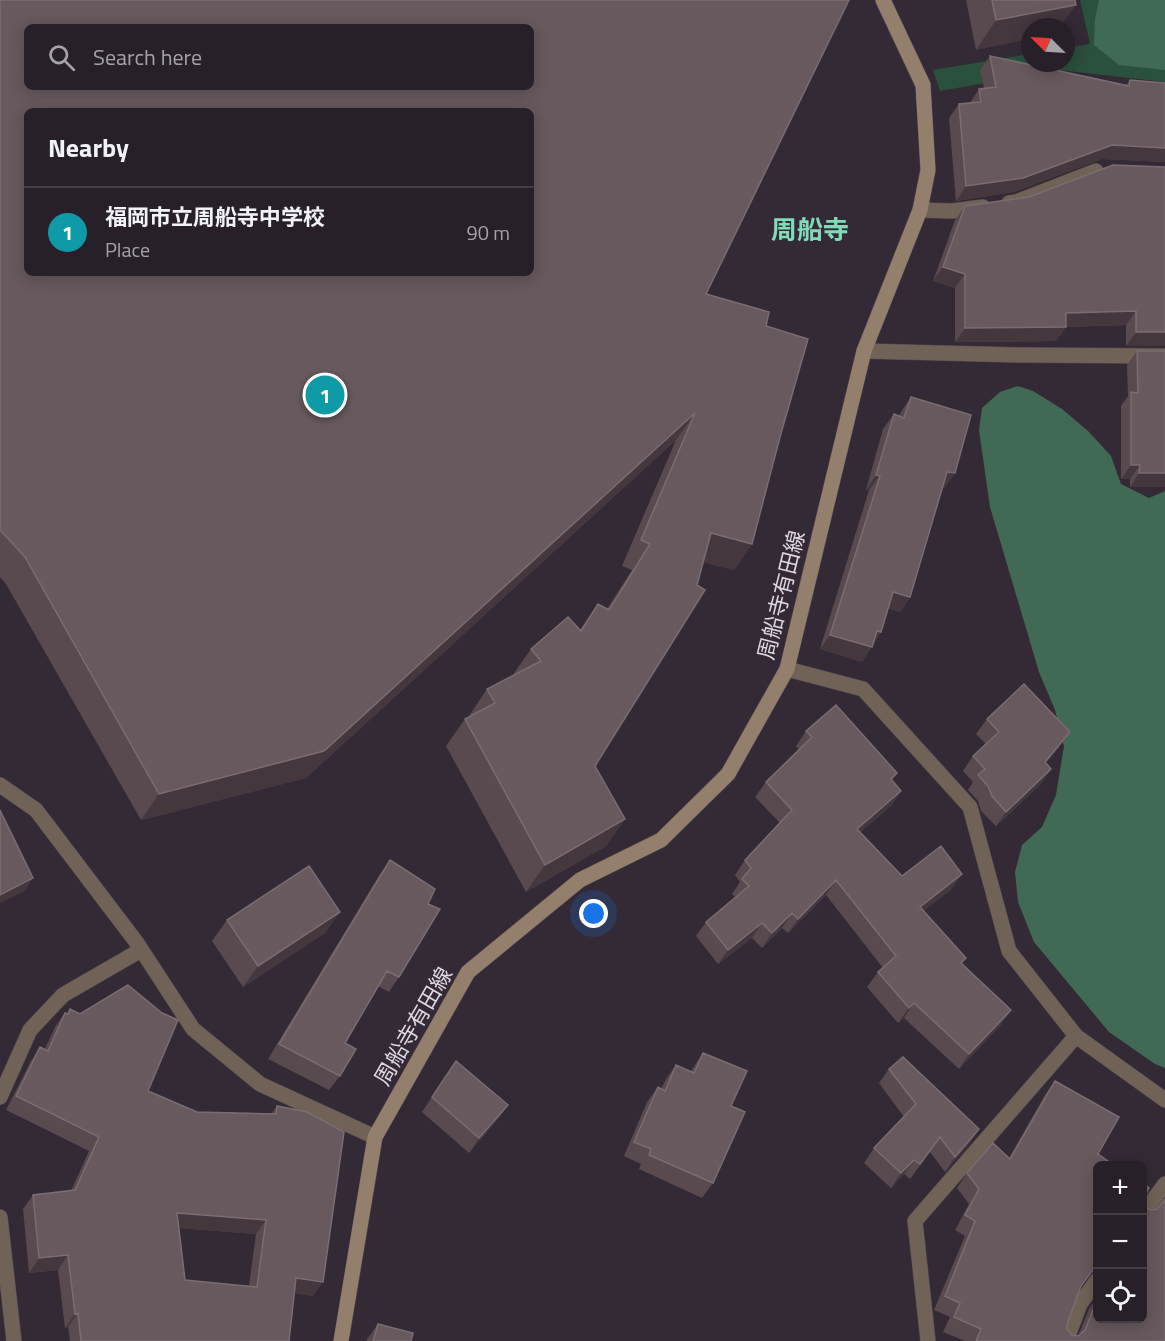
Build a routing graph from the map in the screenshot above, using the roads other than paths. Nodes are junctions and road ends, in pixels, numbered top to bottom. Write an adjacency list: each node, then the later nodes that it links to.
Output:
1 (883, 0): 3 (main road, 周船寺有田線)
2 (1113, 170): 3 (street)
3 (920, 210): 4 (main road, 周船寺有田線)
4 (864, 351): 5 (street); 6 (main road, 周船寺有田線)
5 (1165, 356)
6 (787, 669): 9 (street); 12 (main road, 周船寺有田線)
7 (0, 785): 8 (street)
8 (141, 950): 10 (street); 12 (street)
9 (1077, 1036): 11 (street); 19 (street)
10 (0, 1097)
11 (1165, 1100)
12 (375, 1137): 18 (main road, 周船寺有田線)
13 (1165, 1184): 14 (street)
14 (1147, 1209)
15 (0, 1217): 17 (street)
16 (1093, 1286): 20 (street)
17 (14, 1341)
18 (341, 1341)
19 (928, 1341)
20 (1065, 1341)

